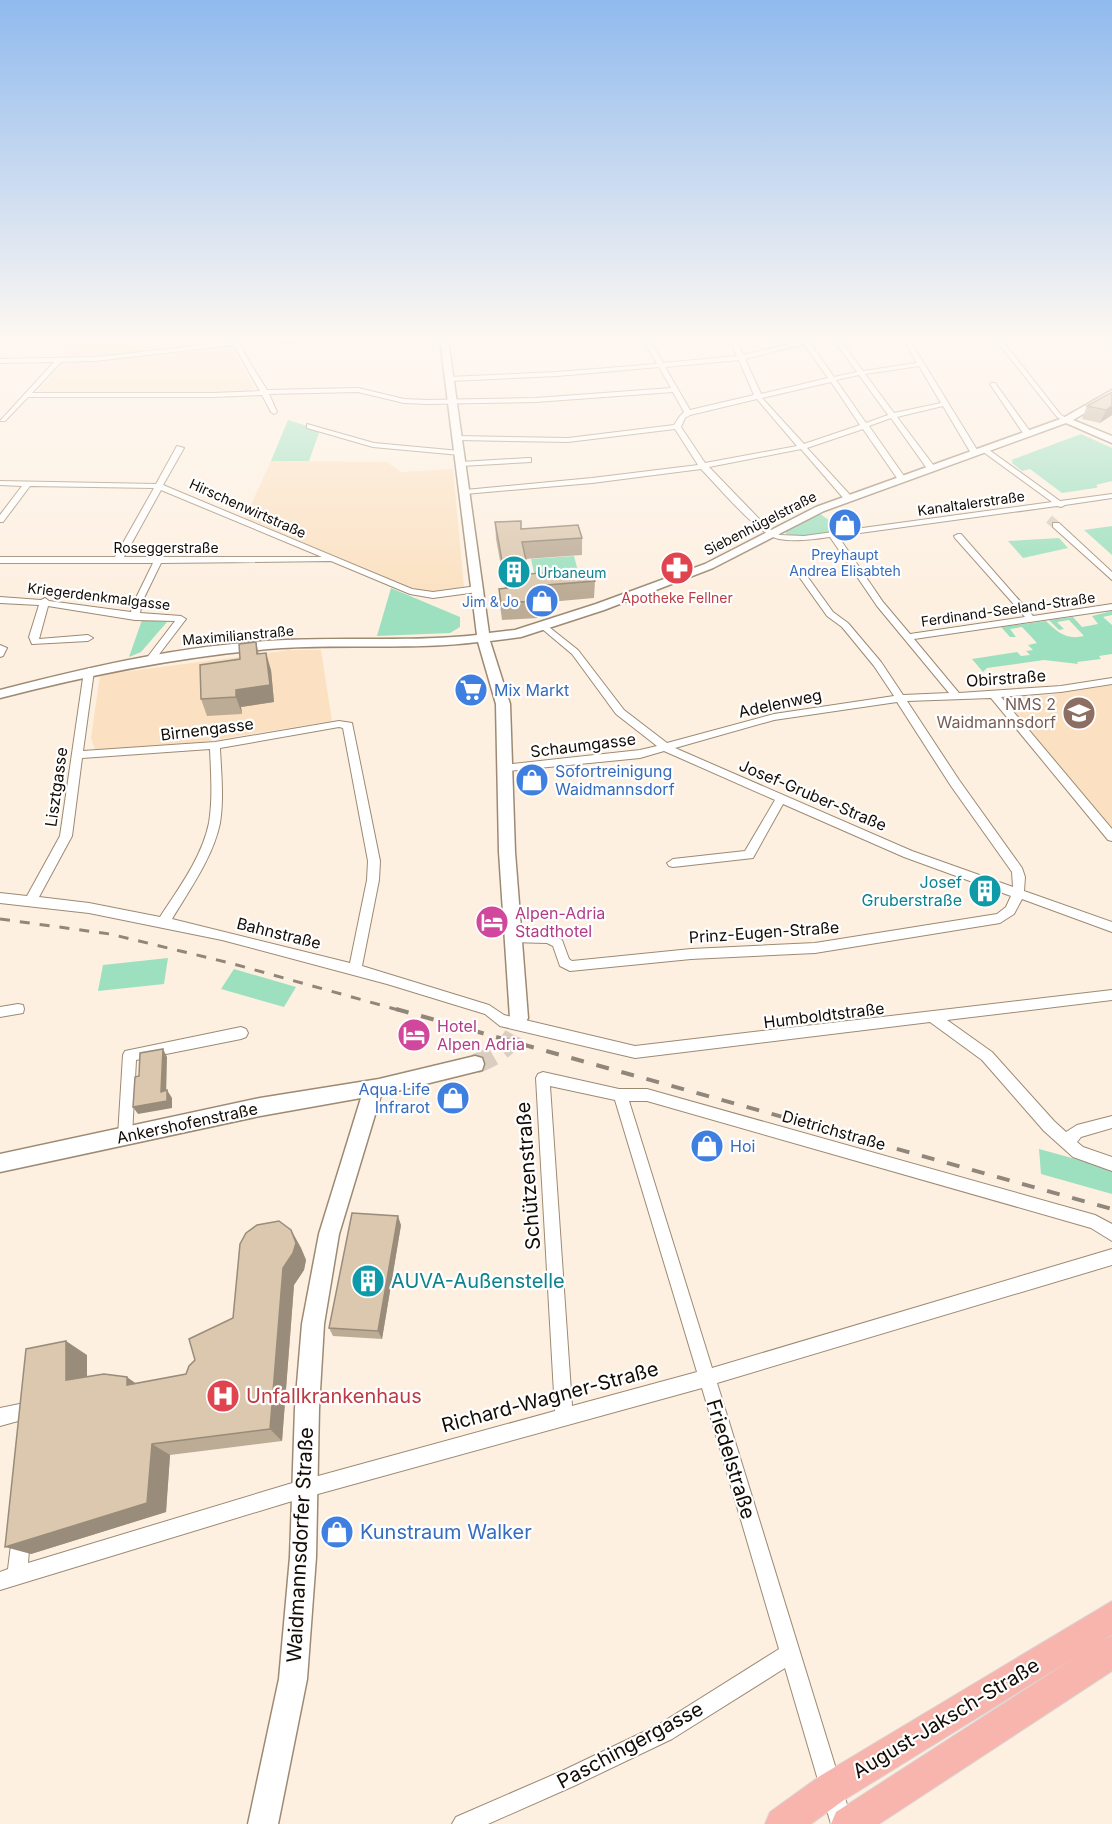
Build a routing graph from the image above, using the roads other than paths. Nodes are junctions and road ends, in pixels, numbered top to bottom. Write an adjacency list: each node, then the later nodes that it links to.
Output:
1 (456, 424): 13 (street)
2 (678, 424): 11 (street)
3 (782, 424): 15 (street)
4 (899, 424): 22 (street)
5 (957, 424): 18 (street)
6 (1021, 424): 12 (street)
7 (1055, 424): 12 (street, Siebenhügelstraße)
8 (1075, 424): 14 (street)
9 (865, 425): 15 (street); 23 (street)
10 (310, 426): 19 (street)
11 (677, 427): 13 (street); 21 (street)
12 (1028, 434): 17 (street, Siebenhügelstraße)
13 (458, 438): 19 (street)
14 (1112, 440)
15 (802, 447): 21 (street); 29 (street)
16 (180, 448): 26 (street)
17 (985, 449): 18 (street, Siebenhügelstraße); 30 (street)
18 (975, 453): 22 (street, Siebenhügelstraße)
19 (460, 459): 20 (street); 27 (street)
20 (528, 460)
21 (703, 466): 27 (street); 33 (street)
22 (932, 468): 23 (street, Siebenhügelstraße)
23 (902, 478): 29 (street, Siebenhügelstraße)
24 (0, 483): 25 (street, Hirschenwirtstraße)
25 (28, 483): 26 (street, Hirschenwirtstraße); 31 (street)
26 (158, 486): 37 (street); 39 (street, Hirschenwirtstraße)
27 (465, 492): 42 (street)
28 (1112, 496): 30 (street, Kanaltalerstraße)
29 (848, 498): 33 (street, Siebenhügelstraße)
30 (1061, 505): 34 (street, Kanaltalerstraße)
31 (0, 520)
32 (1056, 525): 40 (street)
33 (771, 534): 34 (street, Kanaltalerstraße); 48 (street, Siebenhügelstraße)
34 (833, 535): 49 (street)
35 (958, 536): 47 (street)
36 (0, 560): 37 (street, Roseggerstraße)
37 (118, 560): 38 (street, Roseggerstraße)
38 (158, 560): 39 (street, Roseggerstraße); 46 (street)
39 (332, 560): 42 (street, Hirschenwirtstraße)
40 (1112, 577)
41 (804, 578): 58 (street)
42 (477, 589): 51 (street)
43 (0, 600): 44 (street, Kriegerdenkmalgasse)
44 (45, 601): 46 (street, Kriegerdenkmalgasse); 50 (street)
45 (1112, 607): 47 (street, Ferdinand-Seeland-Straße)
46 (135, 617): 52 (street, Kriegerdenkmalgasse)
47 (1032, 620): 49 (street, Ferdinand-Seeland-Straße)
48 (544, 626): 51 (street, Siebenhügelstraße); 60 (street, Josef-Gruber-Straße)
49 (907, 637): 57 (street)
50 (88, 638)
51 (483, 639): 52 (street, Maximilianstraße); 62 (street)
52 (151, 659): 53 (street, Maximilianstraße)
53 (89, 671): 55 (street, Maximilianstraße); 61 (street, Lisztgasse)
54 (1112, 681): 56 (street, Obirstraße)
55 (0, 694)
56 (994, 695): 57 (street, Obirstraße); 64 (street)
57 (956, 696): 58 (street, Obirstraße)
58 (902, 698): 60 (street, Adelenweg); 66 (street)
59 (215, 745): 61 (street, Birnengasse); 69 (street); 72 (street, Birnengasse)
60 (666, 748): 62 (street, Schaumgasse); 63 (street, Josef-Gruber-Straße)
61 (78, 755): 68 (street, Lisztgasse)
62 (504, 769): 71 (street)
63 (780, 800): 65 (street); 66 (street, Josef-Gruber-Straße)
64 (1112, 837)
65 (673, 863)
66 (1017, 893): 70 (street, Josef-Gruber-Straße); 71 (street, Prinz-Eugen-Straße)
67 (0, 898): 68 (street, Bahnstraße)
68 (31, 900): 69 (street, Bahnstraße)
69 (164, 921): 72 (street, Bahnstraße)
70 (1112, 927)
71 (514, 939): 76 (street)
72 (355, 969): 78 (street, Bahnstraße)
73 (1112, 995): 77 (street, Humboldtstraße)
74 (18, 1008): 75 (street)
75 (0, 1012)
76 (519, 1018)
77 (934, 1018): 78 (street, Humboldtstraße); 86 (street)
78 (542, 1032)
79 (241, 1033): 85 (street)
80 (475, 1064): 82 (street)
81 (543, 1078): 83 (street, Dietrichstraße); 92 (street, Schützenstraße)
82 (374, 1088): 85 (street, Ankershofenstraße); 95 (street, Waidmannsdorfer Straße)
83 (619, 1095): 89 (street, Dietrichstraße); 91 (street, Friedelstraße)
84 (1112, 1122): 86 (street)
85 (124, 1136): 87 (street, Ankershofenstraße)
86 (1066, 1142): 88 (street)
87 (0, 1162)
88 (1112, 1164)
89 (1112, 1233)
90 (1112, 1257): 91 (street, Richard-Wagner-Straße)
91 (706, 1378): 92 (street, Richard-Wagner-Straße); 100 (street, Friedelstraße)
92 (564, 1416): 95 (street, Richard-Wagner-Straße)
93 (0, 1417): 94 (street)
94 (32, 1432)
95 (306, 1488): 97 (street, Richard-Wagner-Straße); 102 (street, Waidmannsdorfer Straße)
96 (23, 1524): 97 (street)
97 (8, 1578)
98 (1112, 1617): 101 (main road, August-Jaksch-Straße)
99 (1112, 1652): 106 (main road, August-Jaksch-Straße)
100 (791, 1653): 101 (street, Friedelstraße); 103 (street, Paschingergasse)
101 (832, 1788): 104 (main road, August-Jaksch-Straße); 105 (street, Friedelstraße)
102 (263, 1824)
103 (463, 1824)
104 (782, 1824)
105 (842, 1824)
106 (848, 1824)

